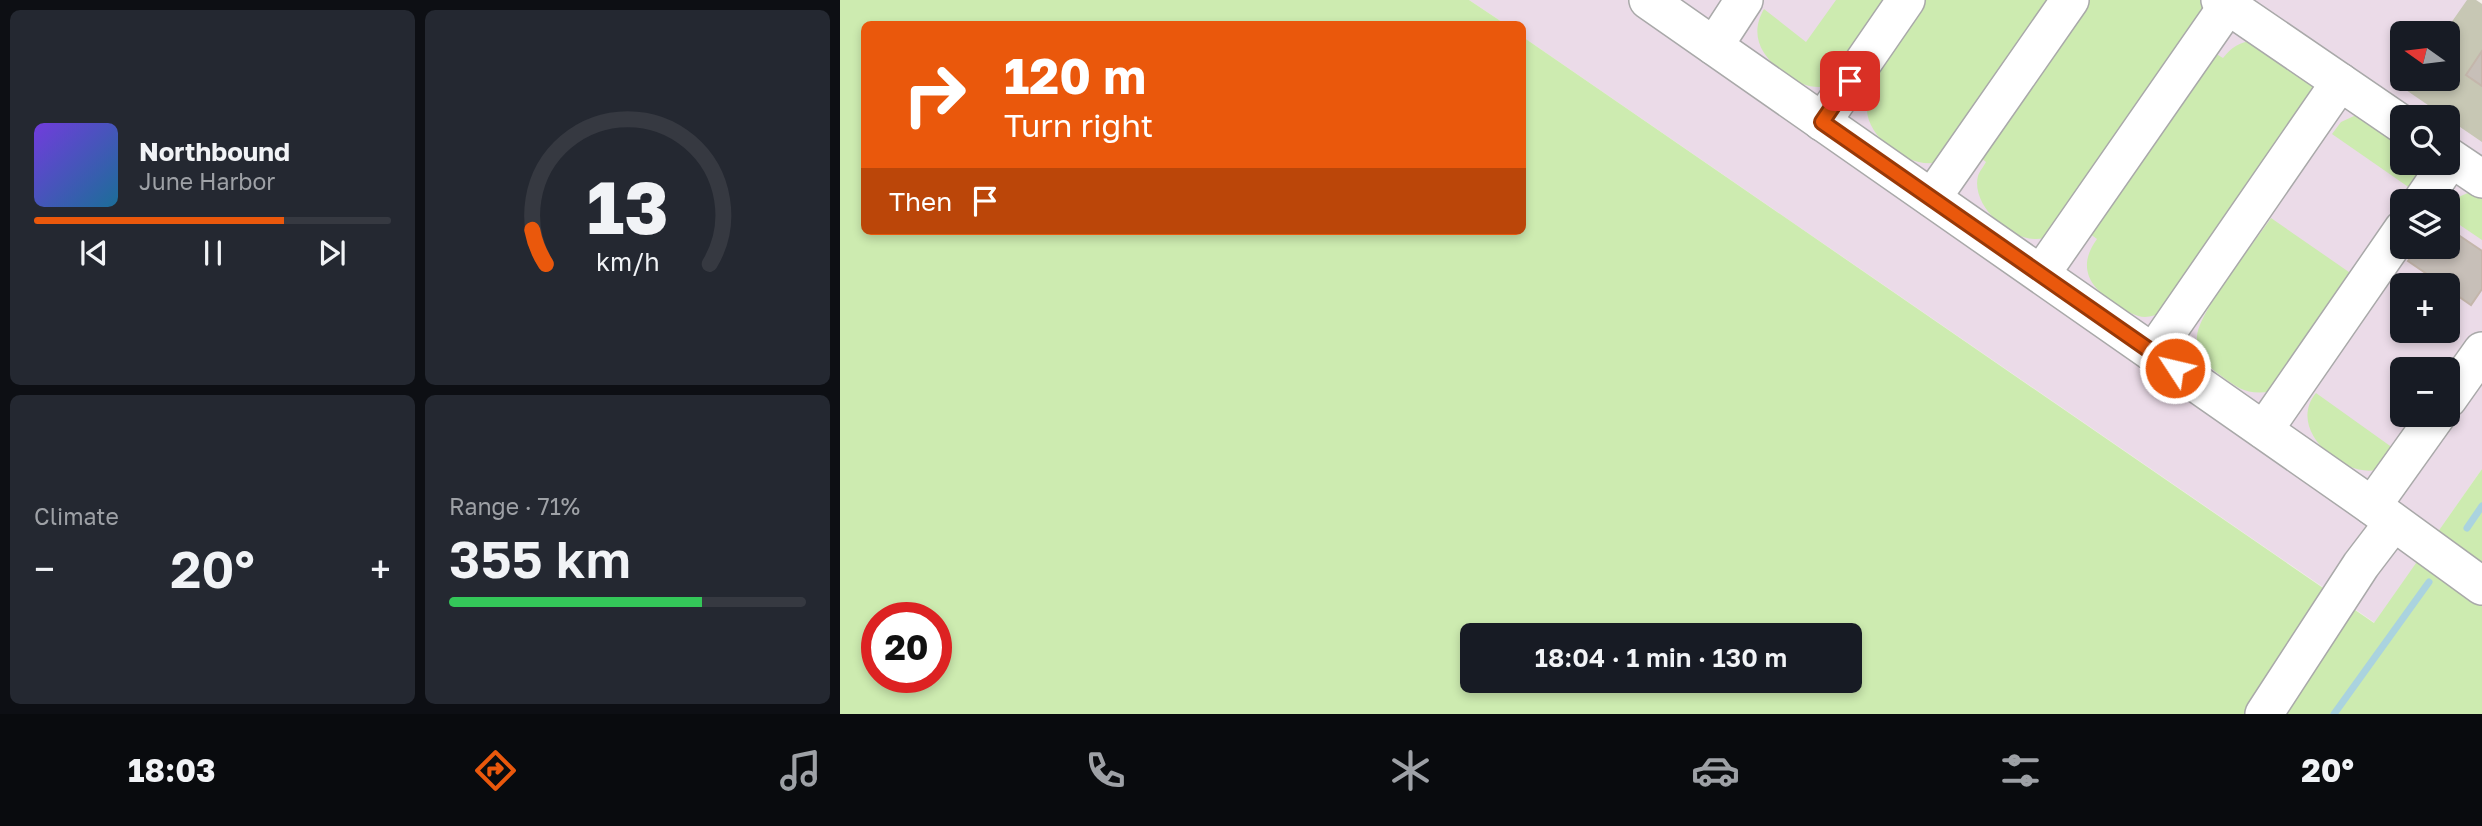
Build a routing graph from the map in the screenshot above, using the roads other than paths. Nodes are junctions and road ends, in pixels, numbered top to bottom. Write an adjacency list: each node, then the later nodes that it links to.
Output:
1 (1648, 0): 6 (lane)
2 (1744, 0): 6 (lane)
3 (1906, 0): 9 (lane)
4 (2070, 0): 12 (lane)
5 (2224, 2): 7 (lane); 14 (lane)
6 (1714, 46): 9 (lane)
7 (2340, 82): 8 (lane); 16 (lane)
8 (2390, 116)
9 (1822, 122): 12 (lane)
10 (2460, 166): 11 (lane)
11 (2482, 179)
12 (1933, 198): 14 (lane)
13 (2390, 248): 19 (lane)
14 (2041, 274): 16 (lane)
15 (2482, 351): 17 (lane)
16 (2153, 353): 19 (lane)
17 (2460, 381)
18 (2430, 427): 20 (lane)
19 (2264, 430): 20 (lane)
20 (2383, 514): 21 (lane); 22 (lane)
21 (2482, 586)
22 (2264, 714)

